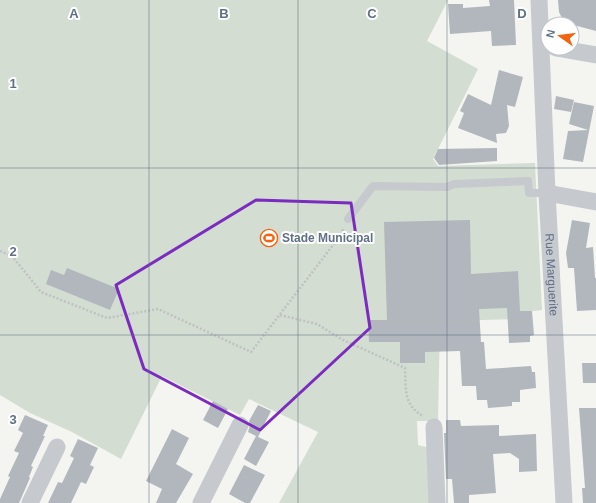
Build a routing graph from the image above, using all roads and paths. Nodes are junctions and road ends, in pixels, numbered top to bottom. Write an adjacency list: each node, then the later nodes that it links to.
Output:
1 (539, 0): 2 (street, Rue Marguerite)
2 (542, 16)
3 (580, 52): 4 (street)
4 (596, 55)
5 (549, 56): 6 (street, Rue Marguerite)
6 (547, 193): 7 (street); 8 (lane); 17 (street, Rue Marguerite)
7 (596, 202)
8 (348, 219): 10 (path)
9 (0, 251): 10 (path)
10 (280, 315): 12 (path)
11 (240, 425): 15 (street)
12 (434, 427): 16 (street)
13 (57, 447): 14 (street)
14 (30, 503)
15 (200, 503)
16 (437, 503)
17 (564, 503)

